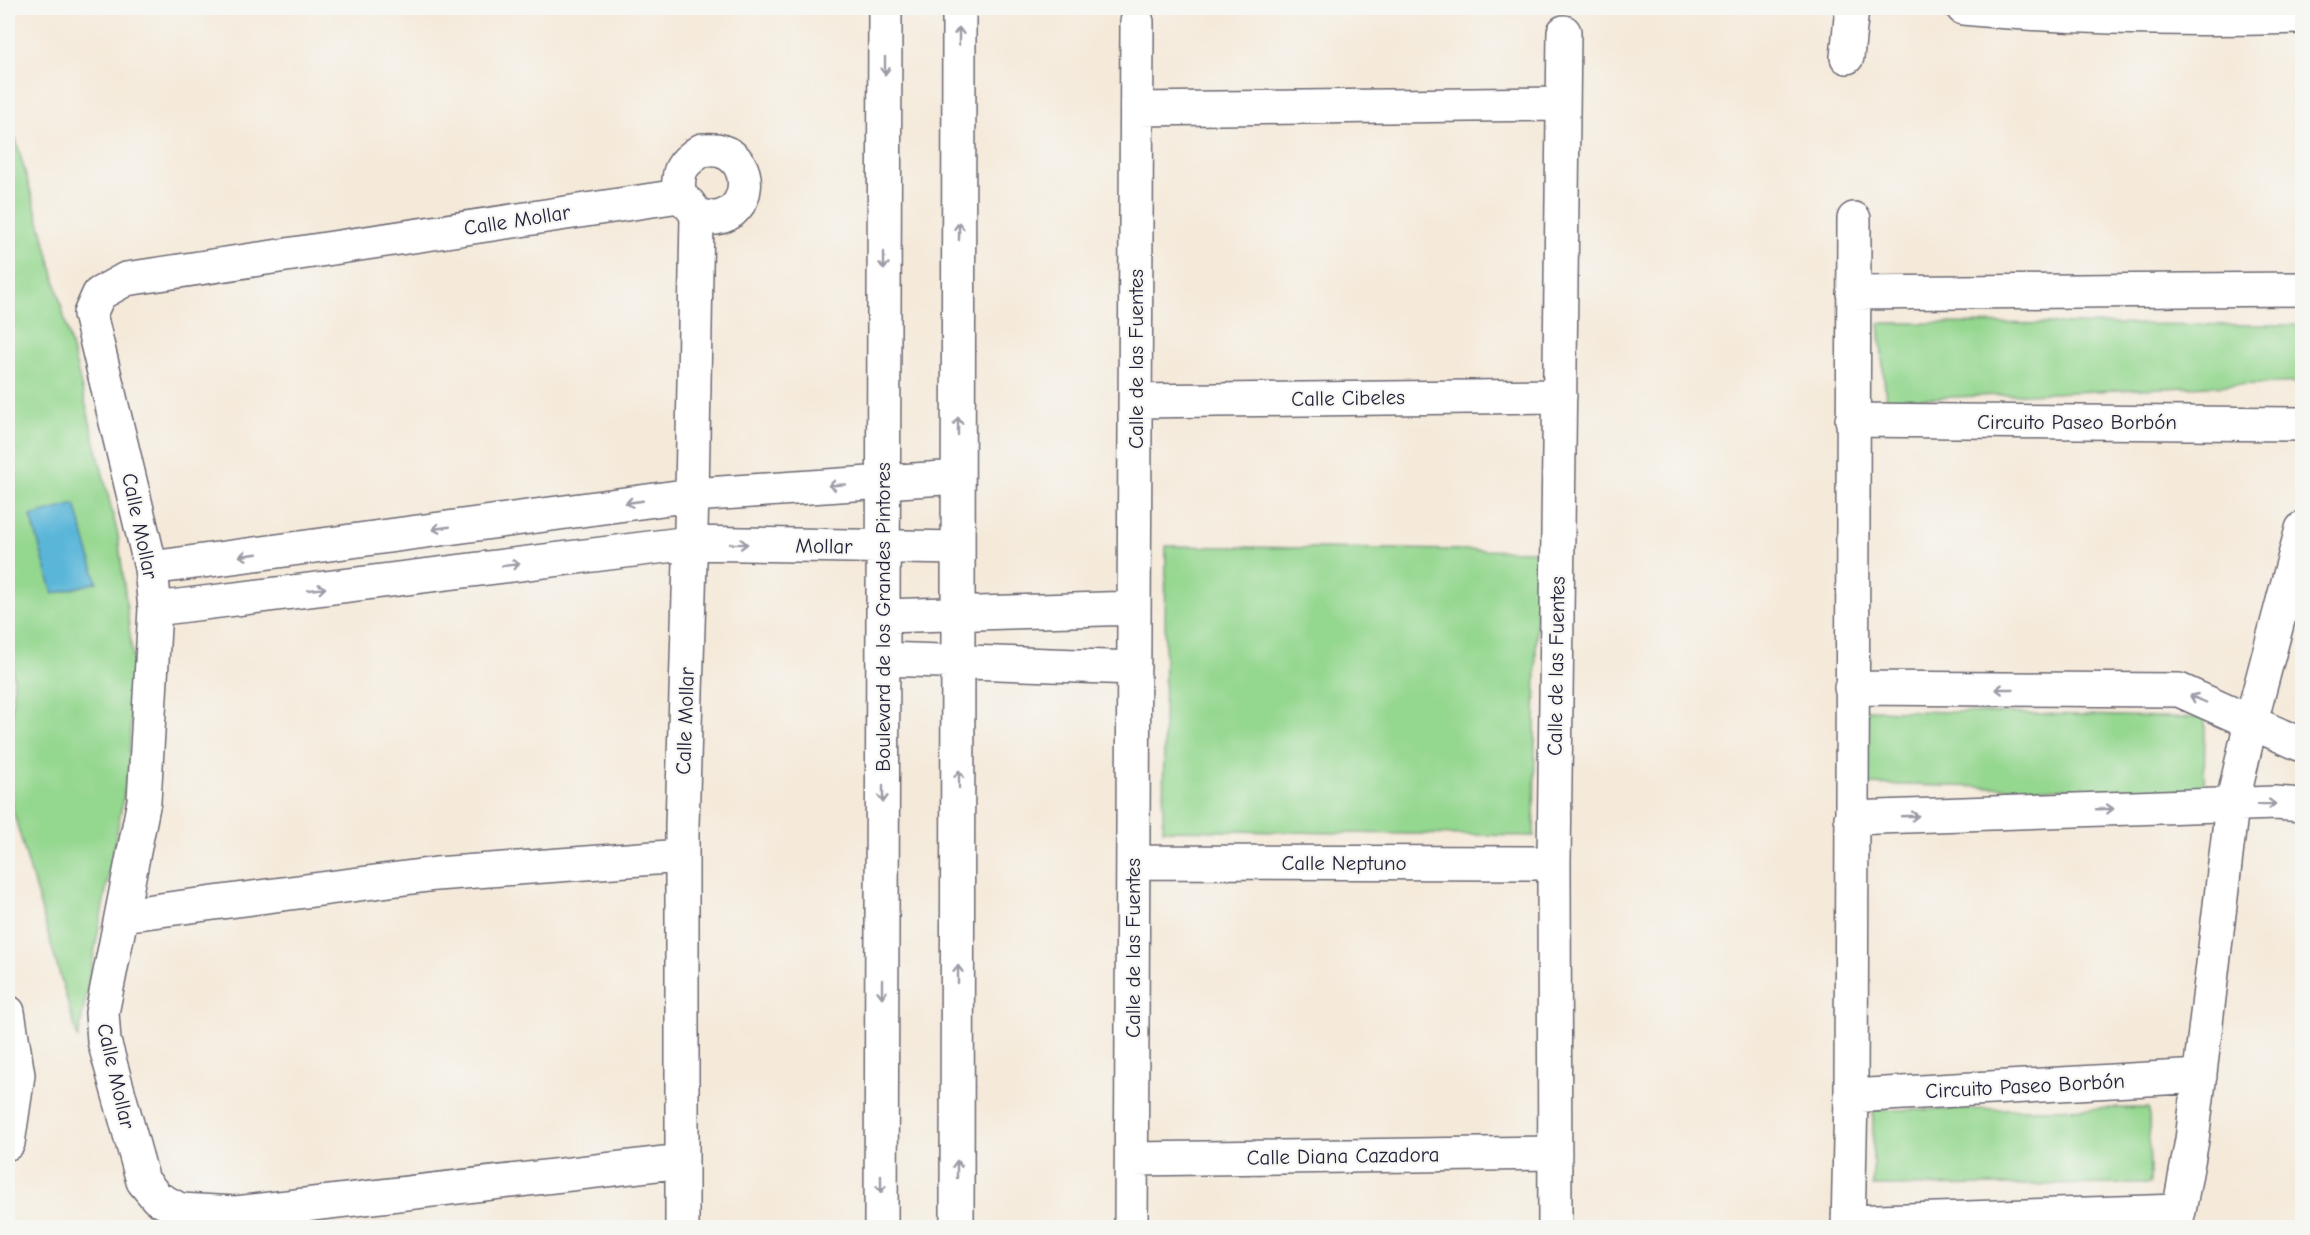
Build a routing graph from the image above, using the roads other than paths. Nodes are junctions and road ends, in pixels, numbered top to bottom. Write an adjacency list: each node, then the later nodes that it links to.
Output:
1 (885, 8): 20 (street, Boulevard de los Grandes Pintores, one-way to 20)
2 (959, 8): 19 (street, one-way to 2)
3 (1852, 8): 9 (street)
4 (1973, 8): 5 (street)
5 (2227, 13): 6 (street)
6 (2302, 17)
7 (1137, 22): 11 (street, Calle de las Fuentes)
8 (1564, 32): 10 (street, Calle de las Fuentes)
9 (1847, 57)
10 (1563, 104): 11 (street); 15 (street, Calle de las Fuentes)
11 (1137, 110): 16 (street, Calle de las Fuentes)
12 (1854, 219): 14 (street)
13 (2302, 289): 14 (street)
14 (1853, 293): 17 (street)
15 (1560, 396): 16 (street, Calle Cibeles); 42 (street, Calle de las Fuentes)
16 (1136, 401): 27 (street, Calle de las Fuentes)
17 (1852, 420): 18 (street, Circuito Paseo Borbón); 34 (street)
18 (2302, 424)
19 (958, 477): 20 (street); 25 (street)
20 (883, 482): 21 (street, one-way to 21); 24 (street, Boulevard de los Grandes Pintores)
21 (692, 495): 23 (street, Calle Mollar); 26 (street, one-way to 26); 26 (street, Calle Mollar)
22 (2302, 529): 35 (street)
23 (690, 543): 24 (street, Mollar, one-way to 24); 28 (street, Mollar, one-way to 23); 40 (street, Calle Mollar)
24 (884, 547): 25 (street, Mollar); 30 (street, Boulevard de los Grandes Pintores)
25 (958, 548): 29 (street)
26 (151, 568): 28 (street, Calle Mollar)
27 (1134, 608): 29 (street); 33 (street, Calle de las Fuentes)
28 (155, 609): 43 (street, Calle Mollar)
29 (959, 614): 30 (street); 32 (street)
30 (884, 616): 31 (street, Boulevard de los Grandes Pintores)
31 (884, 658): 32 (street); 55 (street, Boulevard de los Grandes Pintores, one-way to 55)
32 (960, 662): 33 (street); 56 (street, one-way to 32)
33 (1134, 668): 41 (street, Calle de las Fuentes)
34 (1851, 688): 35 (street, one-way to 34); 39 (street)
35 (2251, 722): 36 (street); 38 (street)
36 (2302, 745)
37 (2302, 804): 38 (street, one-way to 37)
38 (2232, 805): 39 (street, one-way to 38); 45 (street)
39 (1851, 818): 46 (street)
40 (682, 856): 43 (street); 50 (street, Calle Mollar)
41 (1133, 862): 42 (street, Calle Neptuno); 49 (street, Calle de las Fuentes)
42 (1554, 863): 48 (street, Calle de las Fuentes)
43 (122, 915): 51 (street, Calle Mollar)
44 (8, 1012): 47 (street)
45 (2200, 1076): 46 (street, Circuito Paseo Borbón); 52 (street)
46 (1851, 1096): 53 (street)
47 (8, 1143)
48 (1555, 1153): 49 (street, Calle Diana Cazadora); 58 (street, Calle de las Fuentes)
49 (1131, 1160): 57 (street, Calle de las Fuentes)
50 (682, 1161): 51 (street, Calle Mollar); 54 (street, Calle Mollar)
51 (279, 1218)
52 (2177, 1219): 53 (street)
53 (1848, 1225)
54 (682, 1227)
55 (881, 1227)
56 (957, 1227)
57 (1131, 1227)
58 (1555, 1227)

